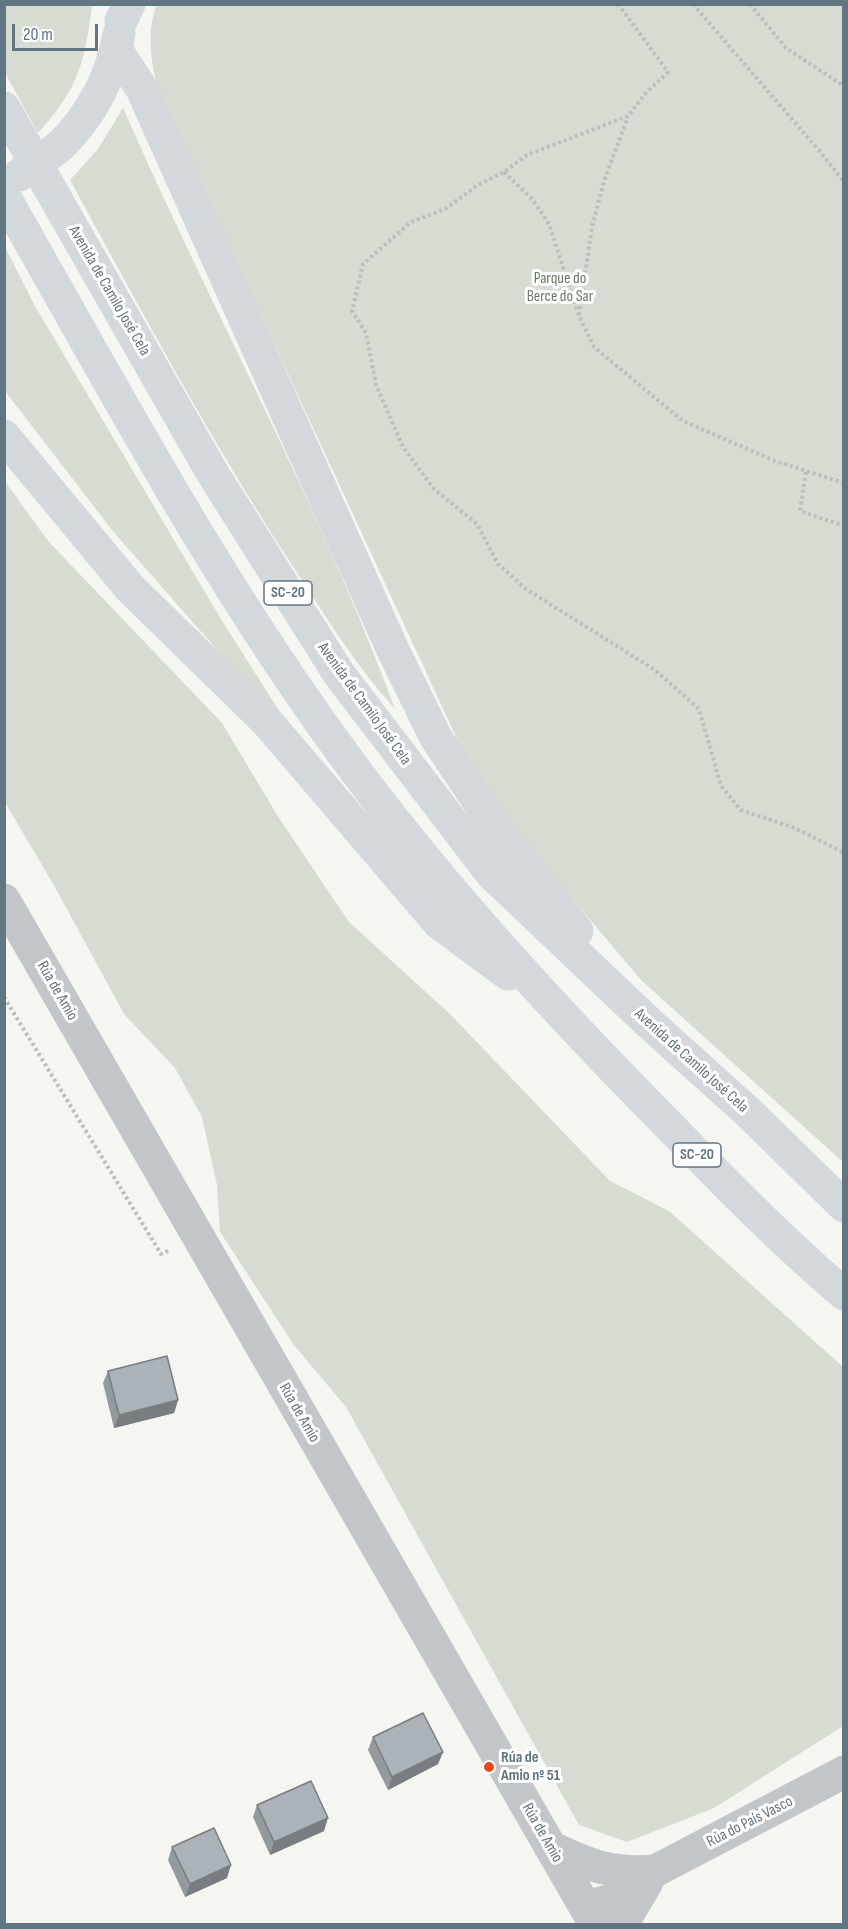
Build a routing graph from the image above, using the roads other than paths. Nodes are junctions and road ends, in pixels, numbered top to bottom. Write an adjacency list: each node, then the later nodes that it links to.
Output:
1 (122, 20): 3 (highway); 8 (highway)
2 (4, 108): 8 (highway, Avenida de Camilo José Cela / SC-20)
3 (4, 183)
4 (4, 196): 7 (highway, SC-20)
5 (4, 436): 7 (highway)
6 (4, 900): 12 (street, Rúa de Amio)
7 (557, 1010): 10 (highway, SC-20)
8 (648, 1022): 9 (highway, Avenida de Camilo José Cela / SC-20)
9 (843, 1206)
10 (843, 1294)
11 (843, 1772): 13 (street, Rúa do País Vasco)
12 (550, 1847): 13 (street, Rúa do País Vasco); 14 (street, Rúa de Amio)
13 (655, 1871): 14 (street, Rúa do País Vasco); 15 (street)
14 (587, 1912)
15 (622, 1924)

